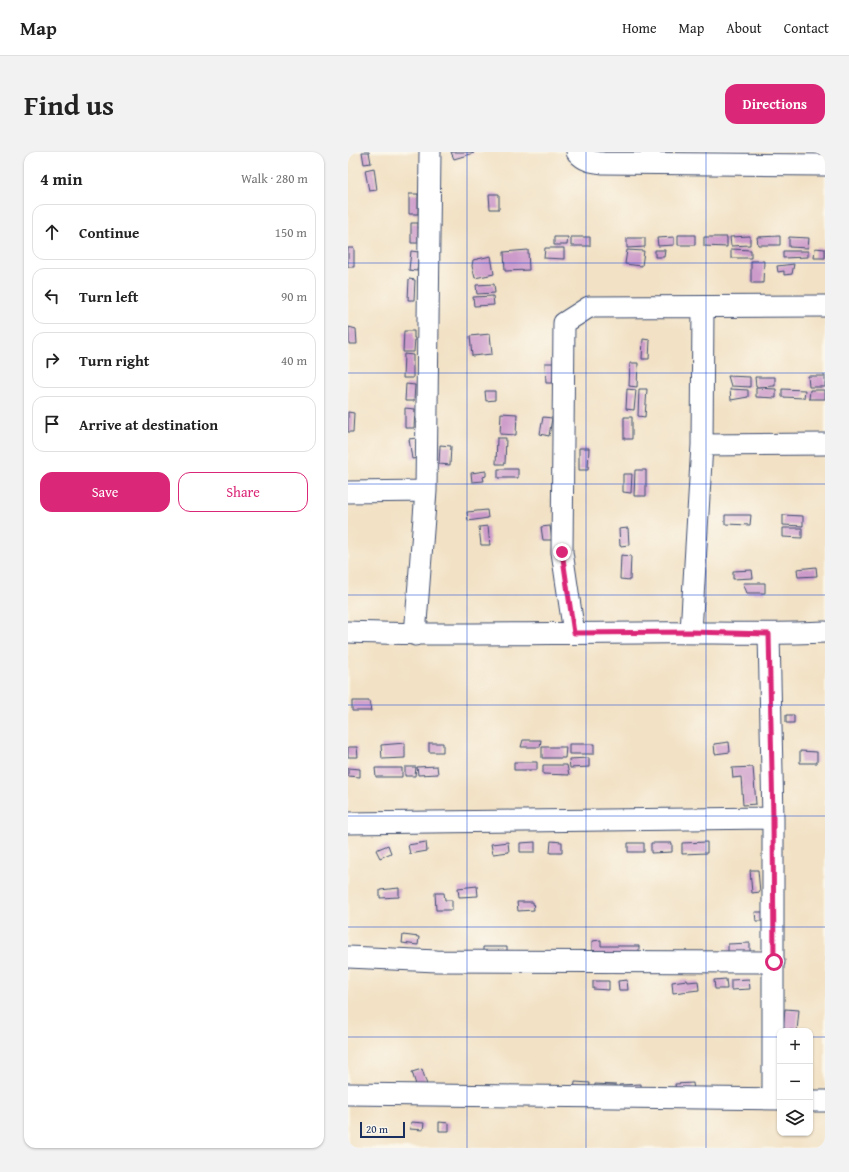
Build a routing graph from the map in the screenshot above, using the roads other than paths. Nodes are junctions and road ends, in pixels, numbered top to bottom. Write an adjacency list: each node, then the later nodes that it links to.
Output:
1 (430, 152): 8 (street)
2 (577, 152): 3 (street)
3 (825, 165)
4 (825, 306): 5 (street)
5 (703, 307): 7 (street); 13 (street)
6 (825, 444): 7 (street)
7 (702, 445): 11 (street)
8 (426, 491): 9 (street); 15 (street)
9 (348, 492)
10 (348, 632): 15 (street)
11 (691, 632): 13 (street); 14 (street)
12 (825, 632): 14 (street)
13 (574, 633): 15 (street)
14 (769, 634): 16 (street)
15 (415, 635)
16 (773, 818): 17 (street); 19 (street)
17 (348, 823)
18 (348, 957): 19 (street)
19 (774, 962): 21 (street)
20 (348, 1094): 21 (street)
21 (776, 1099)
22 (813, 1101): 23 (street)
23 (825, 1102)

